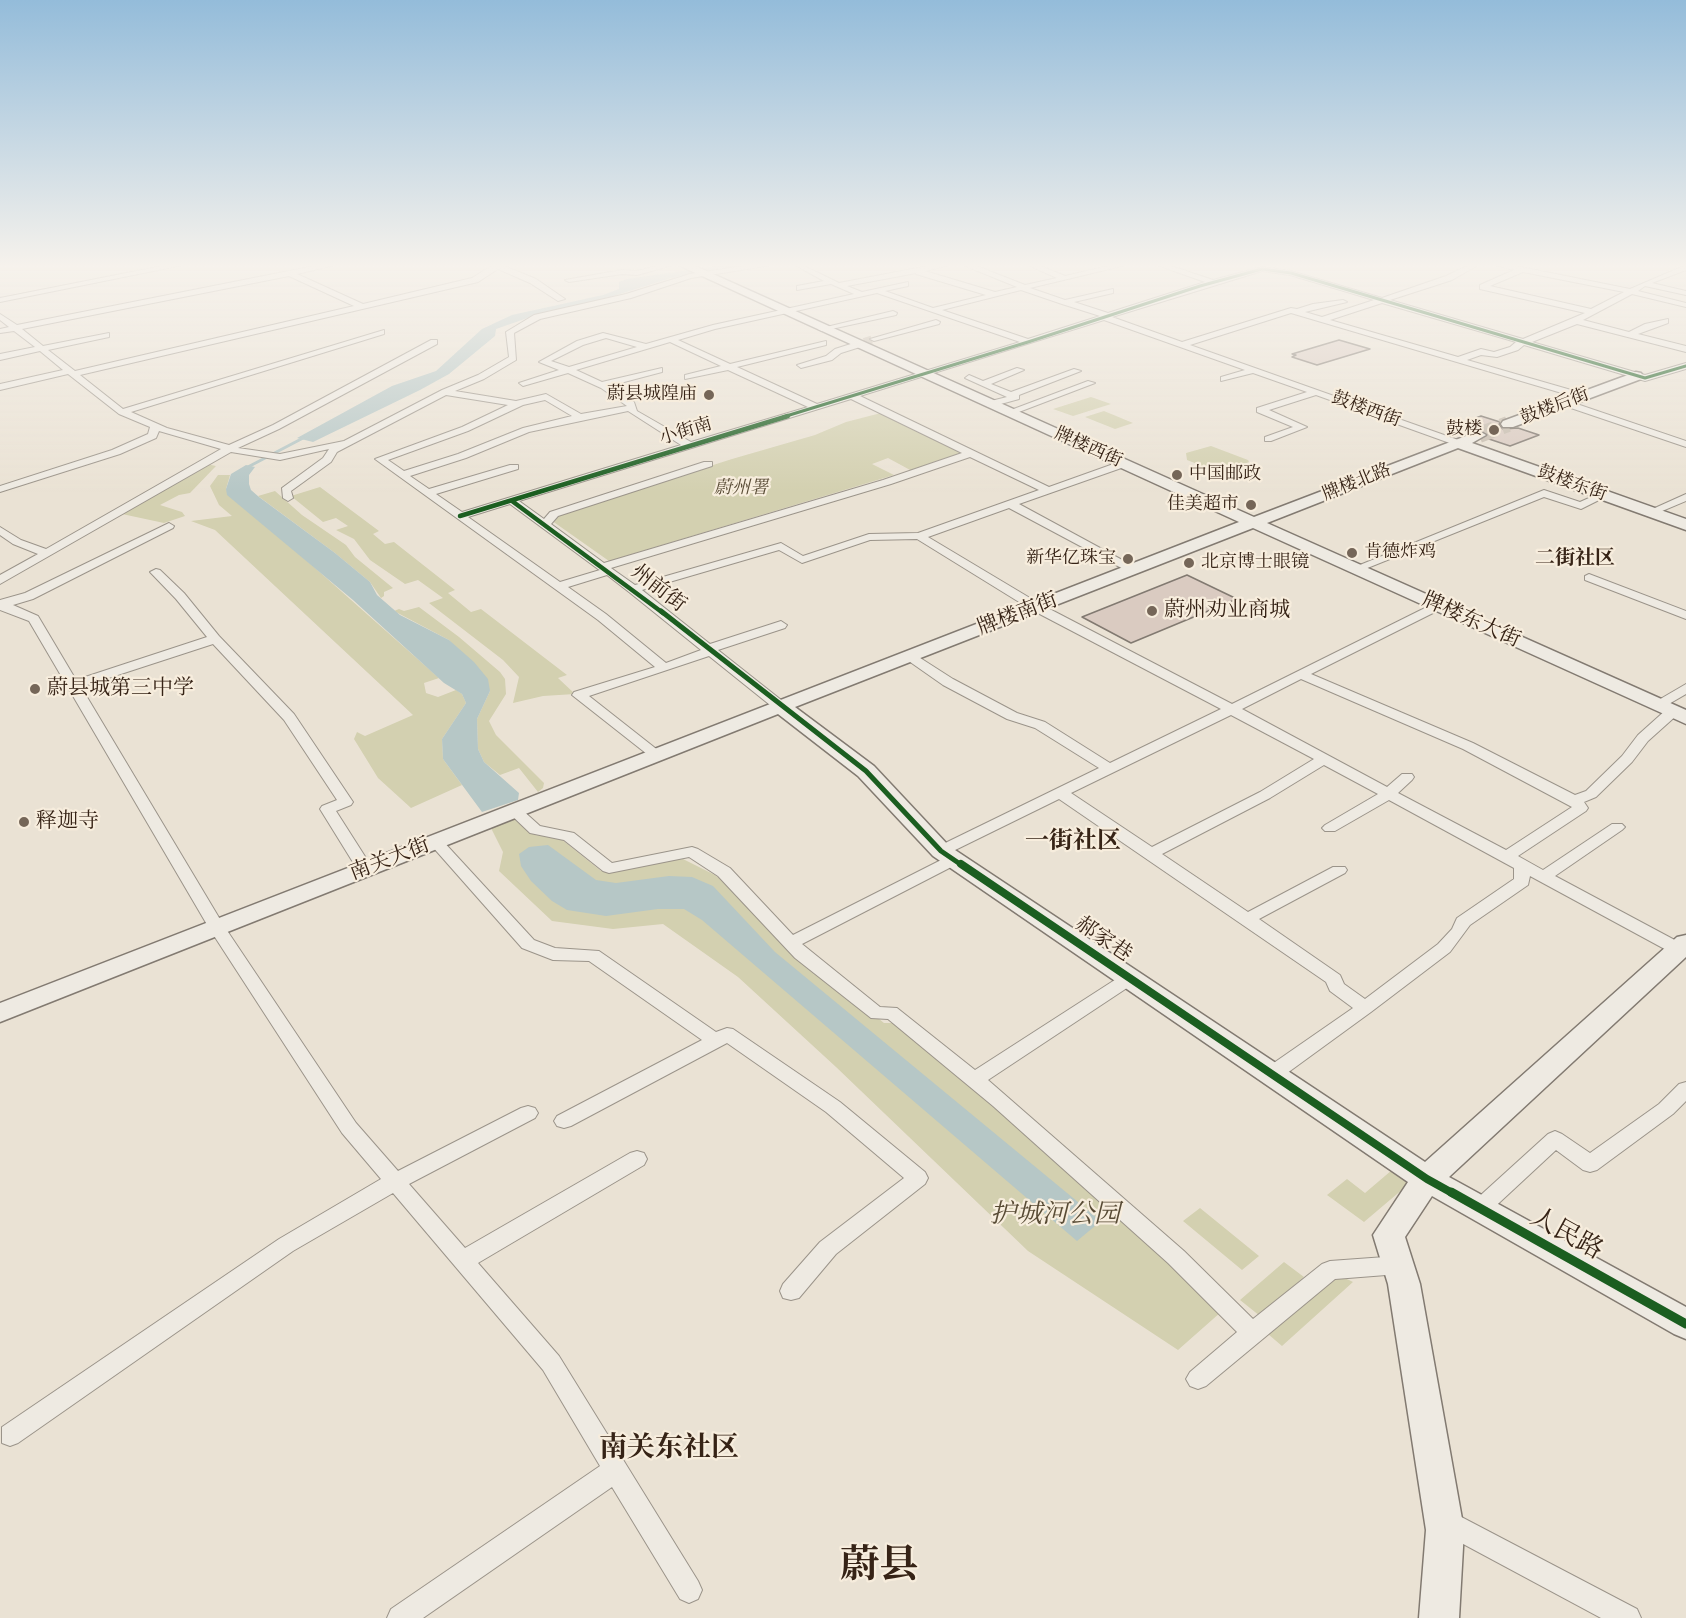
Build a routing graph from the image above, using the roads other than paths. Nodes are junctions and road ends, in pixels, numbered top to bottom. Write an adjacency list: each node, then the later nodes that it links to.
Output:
1 (31, 341): 28 (street)
2 (78, 341): 28 (street)
3 (218, 341): 40 (street)
4 (356, 341): 61 (street)
5 (511, 341): 51 (street)
6 (590, 341): 36 (street)
7 (625, 341): 27 (street)
8 (663, 341): 27 (street)
9 (672, 341): 33 (street)
10 (852, 341): 23 (main road, 牌楼西街)
11 (1024, 341): 21 (street)
12 (1033, 341): 21 (street, 小街南)
13 (1174, 341): 25 (street, 鼓楼西街)
14 (1195, 341): 25 (street)
15 (1391, 341): 26 (street)
16 (1418, 341): 26 (street)
17 (1516, 341): 24 (street)
18 (1530, 341): 24 (street)
19 (1652, 341): 29 (street)
20 (434, 342): 72 (street)
21 (1028, 342): 41 (street, 小街南)
22 (823, 343): 33 (street)
23 (859, 343): 32 (street); 41 (main road, 牌楼西街)
24 (1524, 343): 31 (street); 42 (street)
25 (1184, 344): 38 (street, 鼓楼西街)
26 (1406, 345): 31 (street)
27 (643, 346): 36 (street)
28 (41, 348): 30 (street); 40 (street)
29 (1686, 349)
30 (0, 357)
31 (1457, 360): 55 (street)
32 (801, 365)
33 (729, 366): 43 (street); 59 (street)
34 (1005, 366): 47 (street)
35 (1686, 366): 42 (street)
36 (567, 369): 45 (street); 48 (street)
37 (659, 370): 48 (street)
38 (1254, 370): 44 (street); 52 (street, 鼓楼西街)
39 (1077, 371): 53 (street)
40 (71, 372): 49 (street); 61 (street)
41 (920, 373): 54 (street, 小街南); 58 (main road, 牌楼西街)
42 (1636, 376): 55 (main road, 鼓楼后街)
43 (688, 377)
44 (1224, 379)
45 (523, 383)
46 (1091, 383): 62 (street)
47 (982, 384): 50 (street); 50 (street)
48 (602, 386): 60 (street)
49 (0, 387)
50 (997, 390): 53 (street)
51 (445, 392): 57 (street); 68 (street)
52 (1317, 392): 67 (street); 69 (street, 鼓楼西街)
53 (1011, 395): 58 (street)
54 (852, 396): 59 (street, 小街南); 73 (street)
55 (1582, 396): 56 (main road, 鼓楼后街)
56 (1565, 403): 64 (main road, 鼓楼后街); 70 (street)
57 (516, 404): 63 (street); 77 (street)
58 (990, 404): 62 (main road, 牌楼西街)
59 (816, 407): 71 (street, 小街南)
60 (630, 408): 63 (street); 71 (street)
61 (122, 412): 65 (street)
62 (1008, 413): 75 (main road, 牌楼西街)
63 (580, 417): 77 (street)
64 (1508, 424)
65 (155, 426): 72 (street); 78 (street)
66 (1479, 435): 69 (main road)
67 (1268, 439)
68 (350, 442): 72 (street); 83 (street)
69 (1458, 443): 81 (main road, 鼓楼东街); 88 (main road, 牌楼北路)
70 (1686, 444)
71 (690, 446): 84 (street, 小街南)
72 (229, 449): 94 (street)
73 (972, 453): 79 (street); 95 (street)
74 (708, 464): 89 (street)
75 (1123, 464): 79 (street); 88 (main road, 牌楼西街)
76 (514, 467): 80 (street)
77 (402, 475): 80 (street)
78 (0, 489)
79 (1047, 490): 85 (street)
80 (427, 493): 87 (street)
81 (1604, 495): 86 (main road, 鼓楼东街); 96 (street)
82 (1686, 497): 86 (street)
83 (288, 498)
84 (513, 501): 87 (street, 小街南); 89 (street, 州前街)
85 (1010, 504): 93 (street); 97 (street)
86 (1651, 512): 90 (main road, 鼓楼东街)
87 (460, 516): 101 (street)
88 (1256, 523): 96 (main road, 牌楼东大街); 97 (main road, 牌楼南街)
89 (545, 525): 95 (street, 州前街)
90 (1686, 525)
91 (169, 526): 103 (street)
92 (0, 530): 94 (street)
93 (919, 536): 102 (street); 105 (street)
94 (47, 553): 100 (street)
95 (606, 569): 101 (street); 102 (street, 州前街)
96 (1356, 569): 104 (main road, 牌楼东大街)
97 (1133, 570): 105 (main road, 牌楼南街)
98 (156, 572): 108 (street)
99 (1589, 578): 106 (street)
100 (0, 580)
101 (559, 586): 111 (street)
102 (633, 589): 109 (street, 州前街)
103 (1, 605): 113 (street)
104 (1437, 606): 112 (street); 117 (main road, 牌楼东大街)
105 (1036, 608): 110 (main road, 牌楼南街); 116 (street)
106 (1686, 615)
107 (780, 625): 109 (street)
108 (215, 639): 113 (street); 133 (street)
109 (709, 650): 111 (street); 115 (street, 州前街)
110 (909, 657): 115 (main road, 牌楼南街); 120 (street)
111 (664, 668): 118 (street)
112 (1300, 674): 116 (street); 124 (street)
113 (73, 685): 137 (street)
114 (1686, 688): 117 (street)
115 (780, 706): 118 (main road, 南关大街); 130 (main road, 郝家巷)
116 (1232, 709): 119 (street); 120 (street)
117 (1672, 712): 124 (street)
118 (657, 755): 125 (main road, 南关大街)
119 (1324, 759): 123 (street); 129 (street)
120 (1108, 768): 122 (street)
121 (1407, 777): 123 (street)
122 (1059, 792): 129 (street); 130 (street)
123 (1387, 795): 127 (street); 131 (street)
124 (1575, 801): 131 (street)
125 (515, 810): 128 (main road, 南关大街); 138 (street)
126 (1617, 826): 135 (street)
127 (1330, 828)
128 (436, 842): 133 (main road, 南关大街); 143 (street)
129 (1151, 854): 136 (street)
130 (948, 855): 138 (street); 140 (main road, 郝家巷)
131 (1506, 857): 132 (street)
132 (1522, 866): 135 (street); 141 (street)
133 (365, 869): 137 (main road, 南关大街)
134 (1339, 870): 136 (street)
135 (1543, 877): 139 (street)
136 (1247, 919): 141 (street)
137 (217, 928): 142 (main road, 南关大街); 151 (street)
138 (791, 943): 145 (street)
139 (1682, 946): 150 (main road)
140 (1130, 978): 144 (main road, 郝家巷); 145 (street)
141 (1365, 1008): 144 (street)
142 (0, 1013)
143 (716, 1041): 148 (street); 155 (street)
144 (1272, 1074): 150 (main road, 郝家巷)
145 (975, 1080): 157 (street)
146 (1686, 1089): 152 (street)
147 (528, 1113): 151 (street)
148 (564, 1121)
149 (637, 1159): 153 (street)
150 (1426, 1179): 152 (main road, 人民路); 154 (main road)
151 (393, 1182): 153 (street); 159 (street)
152 (1479, 1209): 156 (main road, 人民路)
153 (462, 1261): 160 (street)
154 (1399, 1265): 157 (street); 161 (main road)
155 (791, 1291)
156 (1686, 1324)
157 (1252, 1334): 158 (street)
158 (1198, 1379)
159 (10, 1436)
160 (616, 1470): 162 (street); 163 (street)
161 (1443, 1520): 164 (main road); 165 (street)
162 (689, 1590)
163 (400, 1618)
164 (1439, 1618)
165 (1628, 1618)

